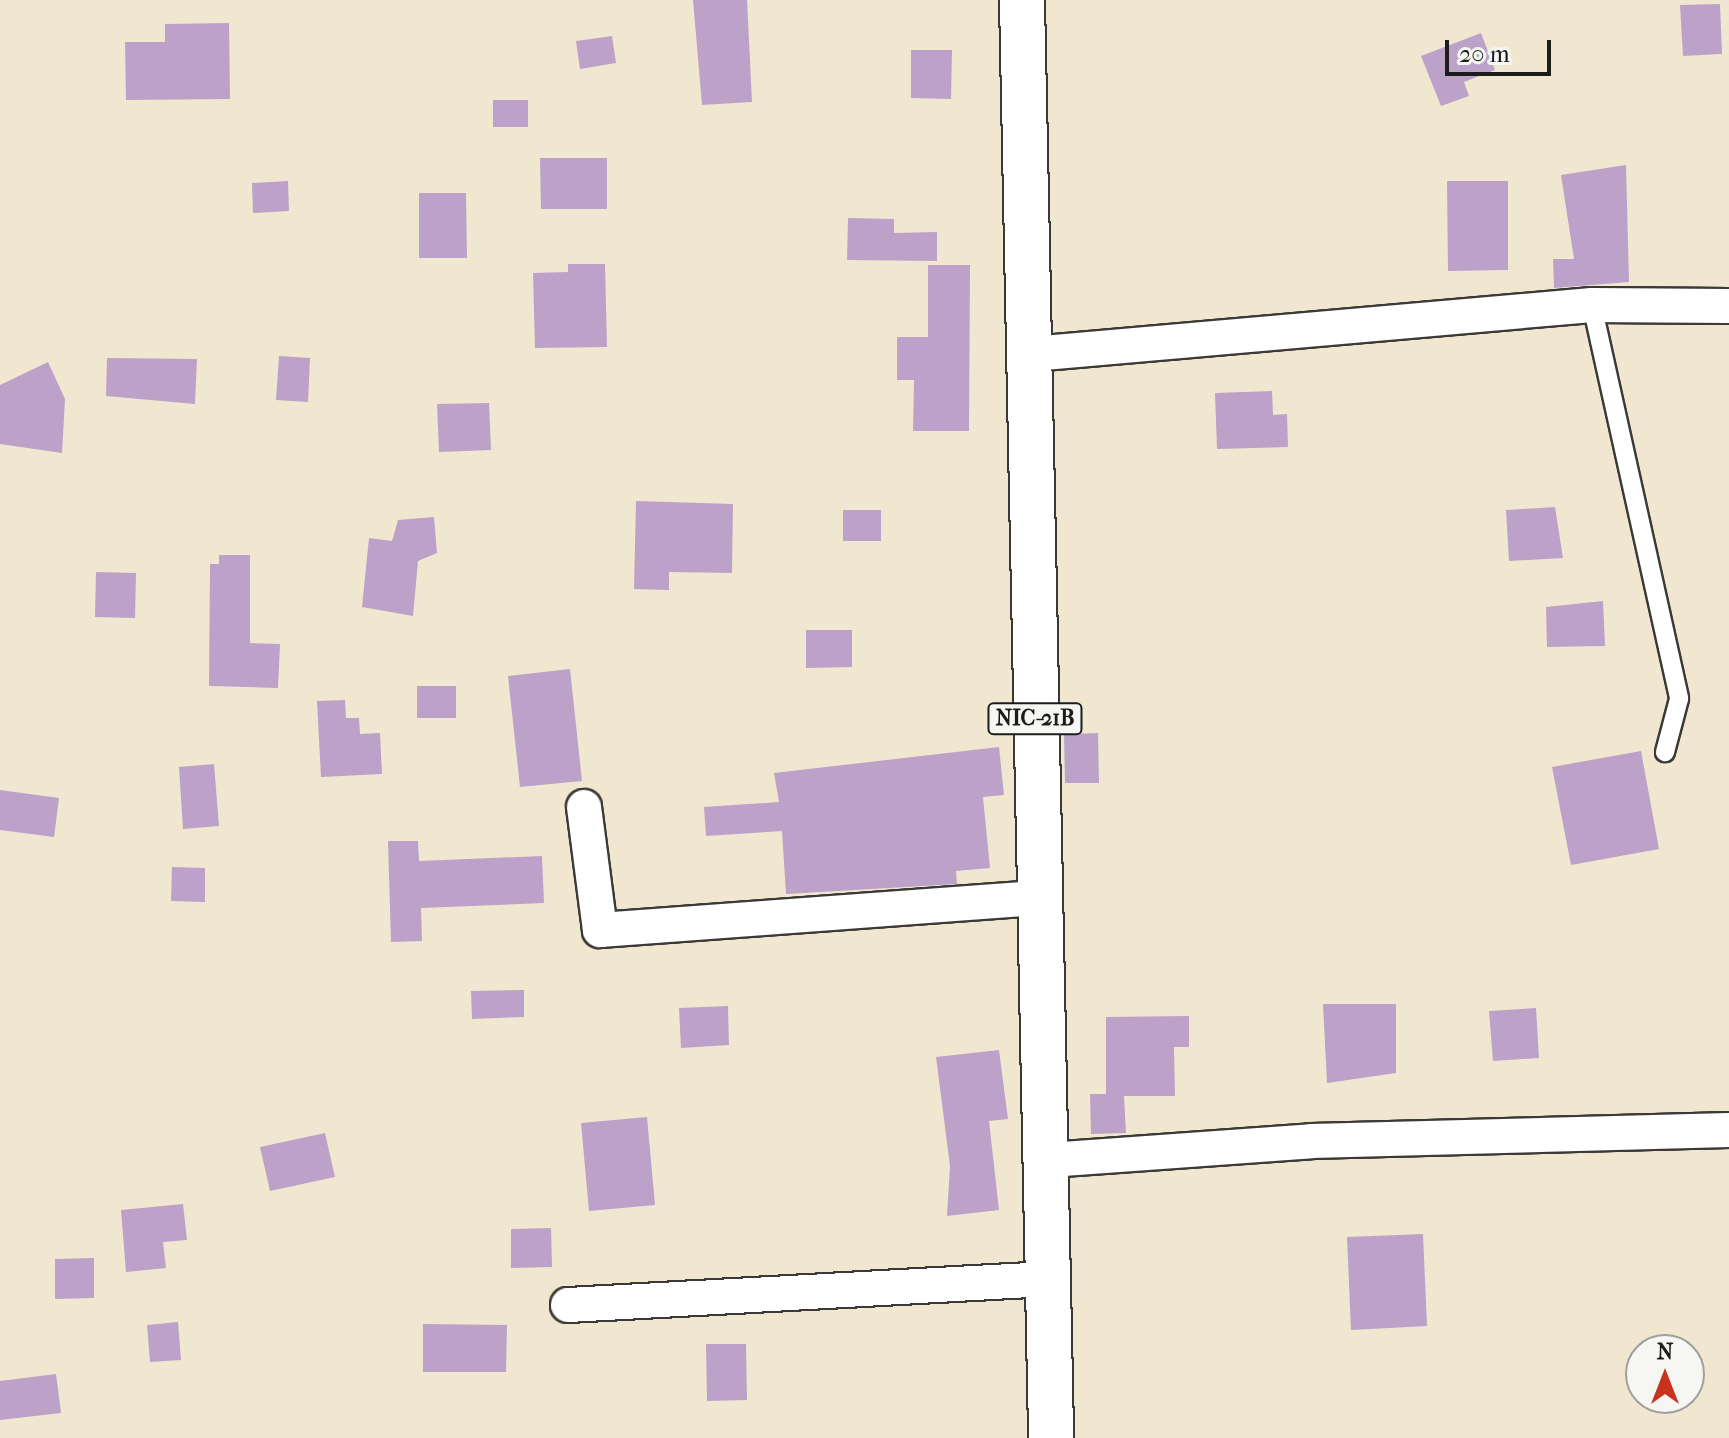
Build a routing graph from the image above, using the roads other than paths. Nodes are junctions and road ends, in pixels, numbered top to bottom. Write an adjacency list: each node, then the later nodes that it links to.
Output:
1 (1022, 0): 4 (highway, NIC-21B)
2 (1592, 305): 3 (street); 4 (street); 5 (lane)
3 (1729, 306)
4 (1032, 354): 7 (highway, NIC-21B)
5 (1665, 752)
6 (584, 807): 7 (street)
7 (1040, 898): 9 (highway, NIC-21B)
8 (1729, 1130): 9 (street)
9 (1049, 1160): 10 (highway, NIC-21B)
10 (1050, 1279): 11 (street); 12 (highway, NIC-21B)
11 (568, 1305)
12 (1051, 1438)

